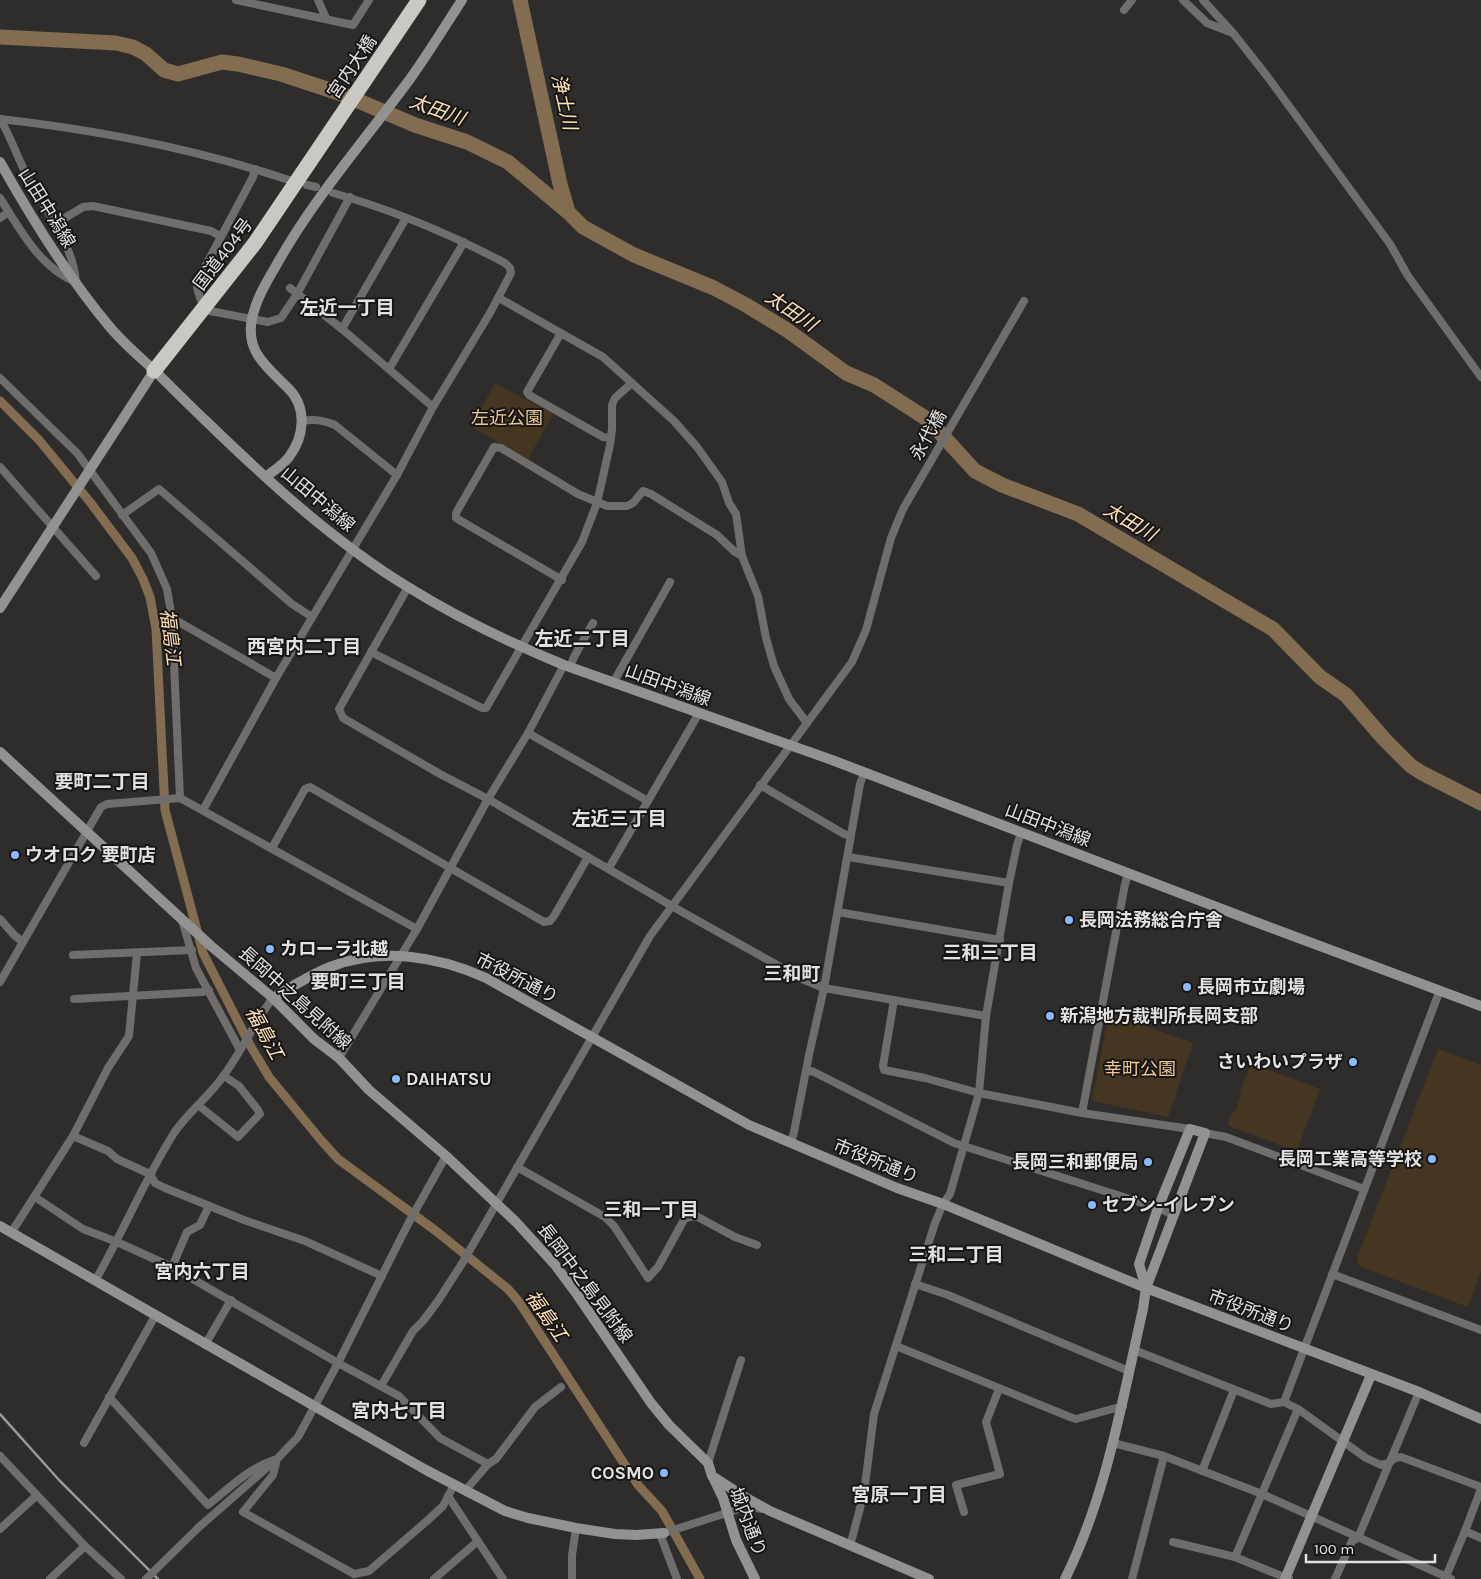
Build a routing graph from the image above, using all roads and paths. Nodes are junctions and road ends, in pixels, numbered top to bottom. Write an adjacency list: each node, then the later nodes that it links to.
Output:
1 (236, 0): 8 (street)
2 (318, 0): 11 (street)
3 (369, 0): 11 (street)
4 (419, 0): 14 (highway, 宮内大橋)
5 (1132, 0): 10 (street)
6 (1183, 0): 12 (street)
7 (1203, 0): 12 (street)
8 (247, 1): 11 (street)
9 (458, 1): 35 (street)
10 (1124, 10)
11 (326, 18)
12 (1233, 33): 40 (street)
13 (0, 119): 16 (street); 26 (street)
14 (316, 155): 34 (highway, 国道404号)
15 (0, 162): 29 (street, 山田中潟線)
16 (255, 169): 17 (street); 27 (street)
17 (289, 180)
18 (307, 185): 19 (street)
19 (316, 187)
20 (333, 192): 21 (street)
21 (350, 197): 25 (street); 31 (street)
22 (0, 198): 23 (street)
23 (9, 212): 24 (street); 29 (street)
24 (0, 218)
25 (406, 218): 28 (street); 36 (street)
26 (55, 224): 27 (street); 29 (street)
27 (220, 236): 34 (street)
28 (464, 242): 32 (street); 38 (street)
29 (76, 282): 39 (street, 山田中潟線)
30 (290, 288): 31 (street)
31 (297, 294): 35 (street); 36 (street)
32 (499, 298): 37 (street); 43 (street)
33 (1024, 301): 69 (street, 永代橋)
34 (205, 308): 35 (street); 39 (highway, 国道404号)
35 (251, 319): 44 (street)
36 (342, 330): 38 (street)
37 (561, 333): 42 (street); 45 (street)
38 (389, 369): 43 (street)
39 (154, 371): 47 (street); 49 (street, 山田中潟線)
40 (1481, 377)
41 (0, 378): 47 (street)
42 (632, 383): 45 (street); 54 (street)
43 (434, 407): 48 (street)
44 (302, 421): 48 (street); 49 (street)
45 (611, 438): 50 (street)
46 (0, 467): 52 (street)
47 (88, 472): 51 (street); 52 (street)
48 (397, 475): 53 (street)
49 (266, 477): 53 (street, 山田中潟線)
50 (597, 503): 54 (street); 56 (street); 56 (street)
51 (122, 515): 60 (street); 61 (street)
52 (52, 527): 55 (street); 59 (street)
53 (353, 550): 58 (street, 山田中潟線); 60 (street)
54 (742, 556): 69 (street)
55 (96, 576)
56 (562, 580): 63 (street)
57 (670, 582): 67 (street)
58 (408, 587): 63 (street, 山田中潟線); 64 (street)
59 (0, 608)
60 (312, 617): 66 (street)
61 (172, 618): 66 (street); 75 (street)
62 (593, 622): 65 (street)
63 (522, 648): 64 (street); 65 (street, 山田中潟線)
64 (371, 652): 76 (street)
65 (567, 666): 67 (street, 山田中潟線); 70 (street)
66 (276, 678): 78 (street)
67 (614, 683): 68 (street, 山田中潟線)
68 (700, 713): 71 (street, 山田中潟線); 77 (street)
69 (807, 723): 71 (street, 永代橋)
70 (528, 733): 76 (street); 77 (street)
71 (790, 745): 73 (street, 山田中潟線); 74 (street, 永代橋)
72 (0, 752): 79 (street)
73 (864, 773): 80 (street, 山田中潟線); 81 (street)
74 (760, 785): 81 (street); 89 (street, 永代橋)
75 (177, 799): 78 (street); 79 (street)
76 (488, 799): 83 (street); 85 (street)
77 (648, 801): 86 (street)
78 (203, 810): 82 (street)
79 (87, 831): 92 (street); 95 (street)
80 (1021, 833): 87 (street, 山田中潟線); 88 (street)
81 (851, 836): 84 (street)
82 (272, 848): 85 (street); 93 (street)
83 (588, 856): 85 (street); 86 (street)
84 (848, 857): 88 (street); 90 (street)
85 (451, 867): 93 (street)
86 (609, 868): 89 (street)
87 (1128, 874): 105 (street, 山田中潟線); 119 (street)
88 (1009, 883): 94 (street)
89 (672, 906): 103 (street); 112 (street, 永代橋)
90 (838, 912): 94 (street); 103 (street)
91 (0, 919): 95 (street)
92 (186, 922): 96 (street); 107 (street, 長岡中之島見附線)
93 (416, 929): 99 (street)
94 (1000, 940): 111 (street)
95 (23, 942): 101 (street)
96 (192, 950): 97 (street); 104 (street)
97 (137, 953): 98 (street); 106 (street)
98 (73, 955)
99 (400, 956): 107 (street, 市役所通り); 112 (street, 市役所通り); 114 (street)
100 (0, 964): 101 (street)
101 (6, 971): 102 (street)
102 (0, 982)
103 (824, 988): 109 (street); 115 (street)
104 (209, 990): 106 (street); 113 (street)
105 (1440, 990): 110 (street, 山田中潟線); 128 (street)
106 (134, 997): 108 (street); 122 (street)
107 (273, 998): 113 (street); 114 (street, 長岡中之島見附線)
108 (74, 999)
109 (894, 1000): 111 (street); 117 (street)
110 (1481, 1006)
111 (986, 1016): 117 (street)
112 (593, 1037): 123 (street, 市役所通り); 126 (street, 永代橋)
113 (242, 1048): 116 (street)
114 (339, 1058): 125 (street, 長岡中之島見附線)
115 (806, 1070): 123 (street); 124 (street)
116 (224, 1076): 118 (street); 118 (street)
117 (979, 1093): 119 (street); 124 (street)
118 (198, 1105): 127 (street)
119 (1082, 1113): 120 (street)
120 (1190, 1129): 121 (street); 133 (street)
121 (1205, 1133): 128 (street); 134 (street)
122 (73, 1136): 127 (street); 129 (street)
123 (791, 1142): 131 (street, 市役所通り)
124 (964, 1146): 131 (street); 133 (street)
125 (446, 1156): 130 (street, 長岡中之島見附線); 141 (street)
126 (517, 1167): 130 (street, 永代橋); 138 (street)
127 (150, 1174): 132 (street); 137 (street)
128 (1364, 1189): 140 (street)
129 (35, 1197): 136 (street); 137 (street)
130 (498, 1204): 156 (street, 永代橋); 173 (street, 長岡中之島見附線)
131 (943, 1204): 143 (street); 144 (street, 市役所通り)
132 (209, 1206): 139 (street); 141 (street)
133 (1158, 1208): 134 (street); 144 (street)
134 (1173, 1215): 144 (street)
135 (0, 1226): 136 (street)
136 (11, 1233): 142 (street)
137 (117, 1242): 139 (street); 142 (street)
138 (757, 1245)
139 (172, 1267): 145 (street)
140 (1332, 1274): 147 (street); 150 (street)
141 (382, 1276): 153 (street)
142 (95, 1281): 146 (street)
143 (915, 1284): 149 (street); 154 (street)
144 (1146, 1288): 150 (street, 市役所通り); 151 (street)
145 (230, 1300): 148 (street); 153 (street)
146 (155, 1316): 148 (street); 161 (street)
147 (1481, 1330)
148 (205, 1345): 163 (street)
149 (896, 1346): 158 (street); 197 (street)
150 (1304, 1349): 155 (street, 市役所通り); 162 (street)
151 (1134, 1350): 154 (street); 159 (street)
152 (741, 1360): 173 (street)
153 (338, 1363): 156 (street); 163 (street)
154 (1129, 1371): 164 (street)
155 (1371, 1375): 160 (street, 市役所通り); 167 (street)
156 (382, 1386): 175 (street)
157 (561, 1386): 175 (street)
158 (999, 1389): 164 (street); 185 (street)
159 (1234, 1390): 162 (street); 176 (street)
160 (1419, 1392): 166 (street, 市役所通り); 174 (street)
161 (109, 1397): 168 (street); 172 (street)
162 (1284, 1402): 165 (street)
163 (315, 1406): 172 (street); 178 (street)
164 (1123, 1406): 169 (street)
165 (1298, 1409): 167 (street); 181 (street)
166 (1481, 1419)
167 (1344, 1441): 174 (street); 187 (street)
168 (84, 1443)
169 (1113, 1443): 170 (street); 209 (street)
170 (1164, 1456): 176 (street); 210 (street)
171 (1, 1459): 182 (street)
172 (277, 1459): 183 (street); 202 (street, bridge)
173 (708, 1463): 177 (street, 長岡中之島見附線)
174 (1389, 1463): 179 (street); 192 (street)
175 (488, 1464): 180 (street)
176 (1202, 1471): 181 (street)
177 (712, 1476): 184 (street); 186 (street, 城内通り)
178 (454, 1485): 180 (street); 183 (street)
179 (1481, 1488): 190 (street)
180 (465, 1491): 188 (street)
181 (1262, 1494): 187 (street); 198 (street)
182 (36, 1496): 189 (street); 196 (street)
183 (448, 1496): 194 (street)
184 (770, 1511): 186 (street); 197 (street)
185 (964, 1512)
186 (726, 1513): 191 (street); 207 (street, 城内通り)
187 (1311, 1518): 192 (street); 211 (street)
188 (576, 1528): 191 (street); 205 (street)
189 (0, 1529)
190 (1466, 1532): 193 (street); 199 (street)
191 (662, 1533): 206 (street)
192 (1358, 1538): 199 (street); 212 (street)
193 (1481, 1538)
194 (478, 1541): 203 (street); 204 (street)
195 (1173, 1542): 198 (street)
196 (85, 1546): 200 (street); 201 (street)
197 (850, 1546): 208 (street)
198 (1235, 1557): 211 (street)
199 (1447, 1578)
200 (50, 1579)
201 (121, 1579)
202 (146, 1579)
203 (434, 1579)
204 (503, 1579)
205 (572, 1579)
206 (677, 1579)
207 (755, 1579)
208 (929, 1579)
209 (1065, 1579)
210 (1132, 1579)
211 (1287, 1579)
212 (1335, 1579)

